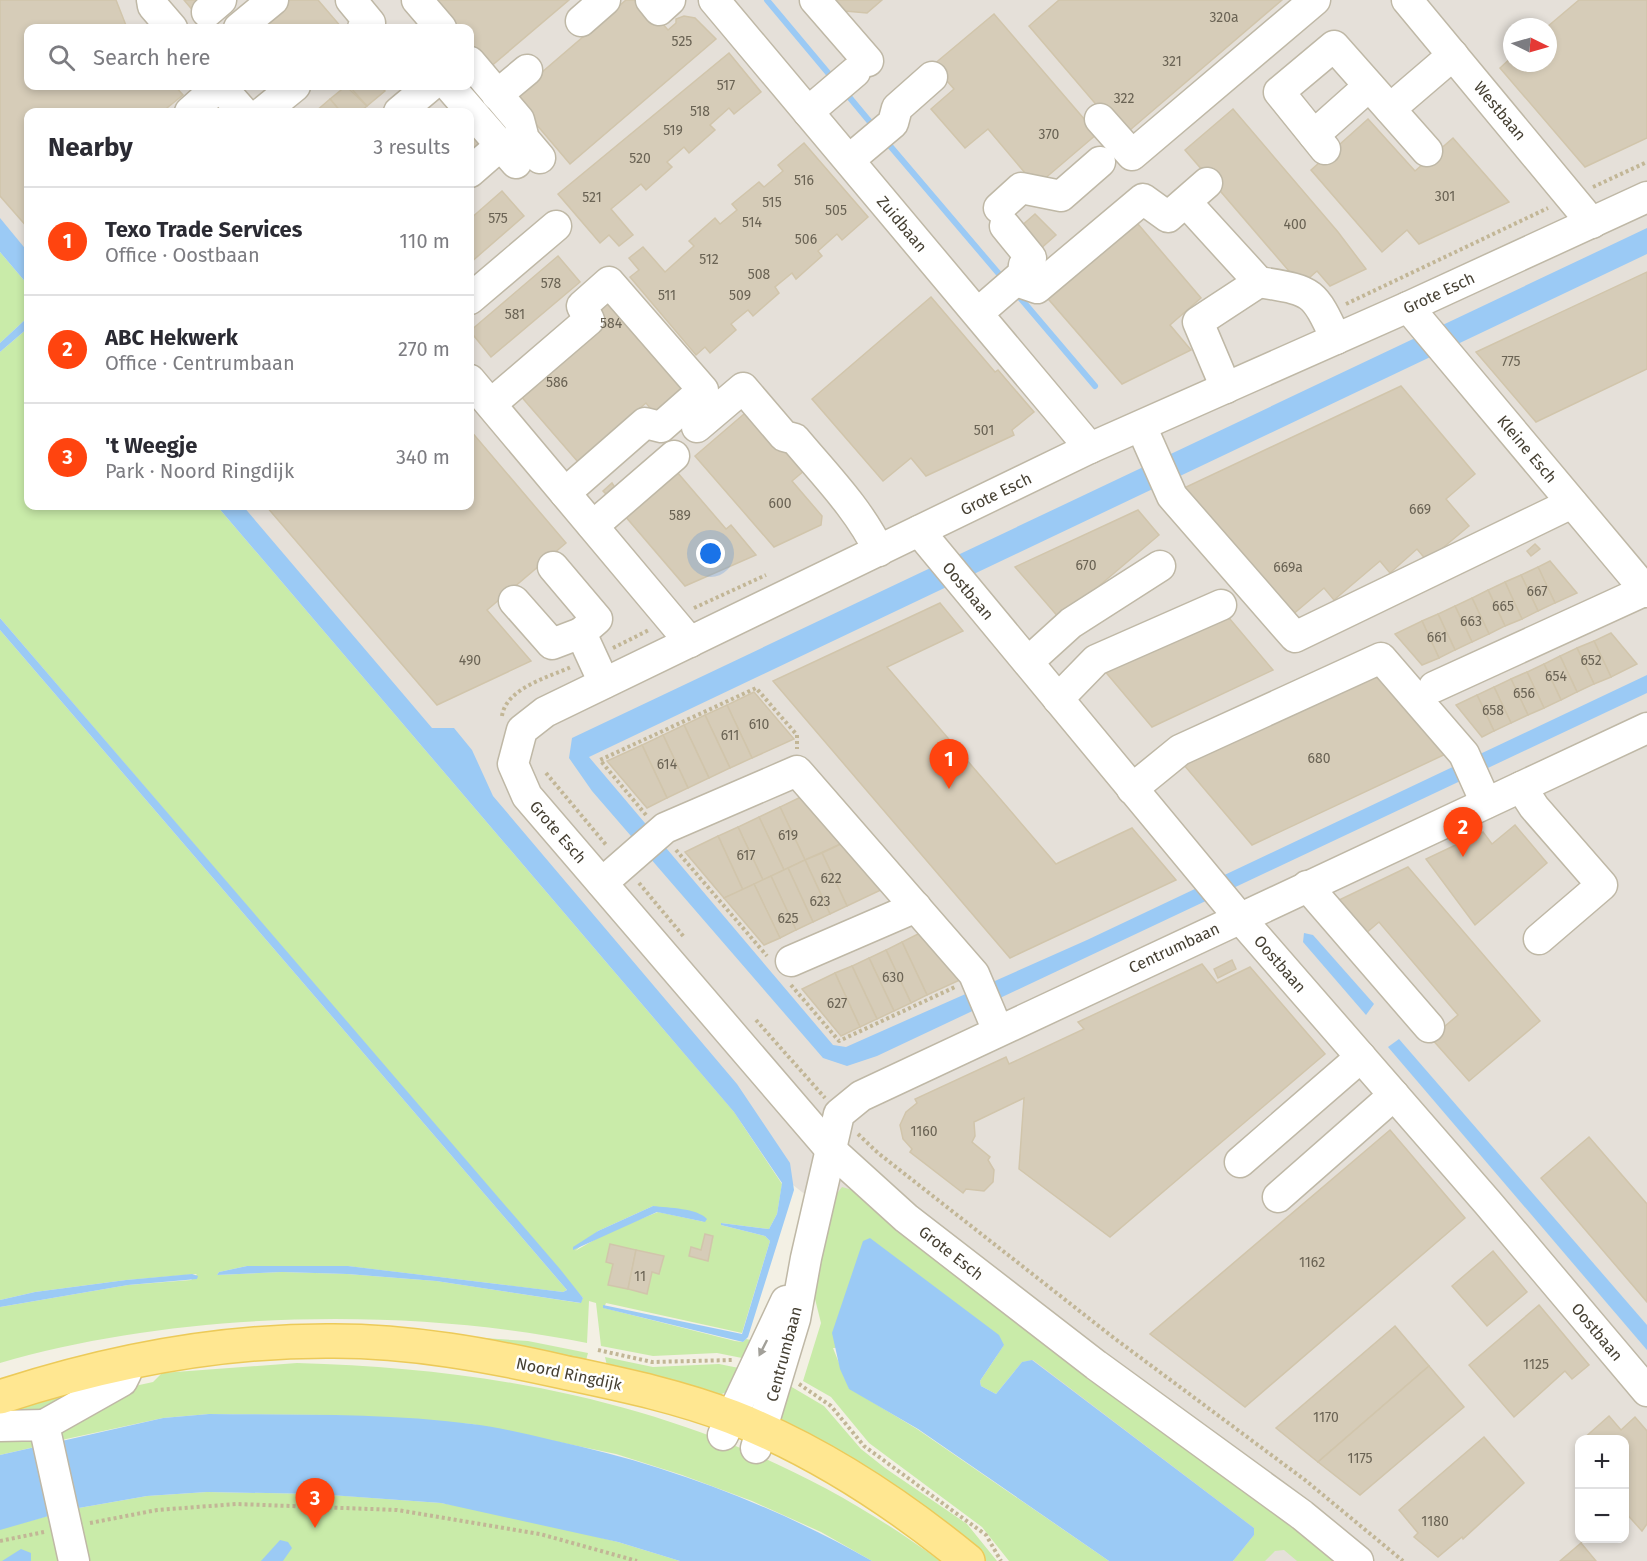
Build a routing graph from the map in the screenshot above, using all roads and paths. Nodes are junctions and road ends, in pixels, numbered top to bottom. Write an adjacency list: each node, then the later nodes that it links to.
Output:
1 (152, 0): 13 (street)
2 (273, 0): 14 (street)
3 (351, 0): 15 (street)
4 (417, 0): 16 (street)
5 (606, 0): 12 (street)
6 (651, 0): 7 (street)
7 (670, 0)
8 (714, 0): 28 (street, Zuidbaan)
9 (815, 0): 28 (street)
10 (1315, 0): 36 (street)
11 (1407, 0): 17 (street, Westbaan)
12 (578, 9)
13 (169, 24)
14 (243, 24)
15 (369, 24)
16 (438, 24)
17 (1453, 55): 34 (street); 43 (street, Westbaan)
18 (474, 67): 27 (street)
19 (527, 70): 27 (street)
20 (932, 77): 37 (street)
21 (1369, 86): 21 (street); 34 (street)
22 (215, 90): 29 (street)
23 (224, 90): 30 (street)
24 (290, 90): 31 (street)
25 (425, 90): 32 (street)
26 (453, 90): 33 (street)
27 (497, 95): 39 (street)
28 (818, 104): 37 (street, Zuidbaan)
29 (195, 108)
30 (239, 108)
31 (268, 108)
32 (404, 108)
33 (471, 108)
34 (1390, 109): 38 (street)
35 (474, 111): 39 (street)
36 (1100, 119)
37 (859, 151): 48 (street, Zuidbaan)
38 (1427, 151)
39 (519, 155): 41 (street)
40 (1100, 162): 46 (street)
41 (474, 171)
42 (1647, 197): 43 (street, Grote Esch)
43 (1592, 223): 49 (street, Grote Esch)
44 (556, 226): 47 (street)
45 (1259, 282): 46 (street); 50 (street); 52 (street)
46 (1010, 286): 48 (street)
47 (474, 297)
48 (978, 313): 56 (street, Zuidbaan)
49 (1415, 316): 50 (street, Grote Esch); 59 (street, Kleine Esch)
50 (1336, 339): 52 (street, Grote Esch)
51 (474, 385): 53 (street)
52 (1226, 388): 54 (street, Grote Esch)
53 (490, 404): 58 (street); 58 (street)
54 (1141, 426): 56 (street, Grote Esch); 59 (street)
55 (696, 427): 62 (street)
56 (1090, 448): 61 (street, Grote Esch)
57 (675, 456): 60 (street)
58 (565, 493): 60 (street)
59 (1572, 503): 65 (street, Kleine Esch)
60 (592, 526): 69 (street)
61 (928, 542): 62 (street, Grote Esch); 70 (street, Oostbaan)
62 (879, 551): 69 (street, Grote Esch)
63 (1160, 566): 70 (street)
64 (553, 567): 68 (street)
65 (1646, 591): 72 (street, Kleine Esch)
66 (514, 601): 68 (street)
67 (1221, 605): 73 (street)
68 (581, 633): 71 (street)
69 (690, 642): 71 (street, Grote Esch)
70 (1028, 662): 73 (street, Oostbaan)
71 (604, 683): 80 (street, Grote Esch)
72 (1434, 687)
73 (1058, 699): 78 (street, Oostbaan)
74 (1647, 728): 77 (street, Centrumbaan)
75 (797, 771): 79 (street); 79 (path); 82 (street)
76 (1475, 779): 77 (street, Centrumbaan); 78 (street); 81 (street, Centrumbaan)
77 (1521, 787): 84 (street)
78 (1132, 789): 83 (street, Oostbaan)
79 (659, 833): 80 (street); 85 (path)
80 (602, 883): 92 (street, Grote Esch)
81 (1307, 886): 83 (street, Centrumbaan); 88 (street)
82 (916, 907): 85 (street); 86 (street)
83 (1232, 909): 87 (street, Centrumbaan); 89 (street, Oostbaan)
84 (1539, 939)
85 (782, 966): 86 (path)
86 (977, 980): 87 (street)
87 (994, 1021): 91 (street, Centrumbaan)
88 (1429, 1027)
89 (1361, 1057): 90 (street, Oostbaan); 93 (street)
90 (1394, 1095): 94 (street); 97 (street, Oostbaan)
91 (839, 1114): 92 (street, Centrumbaan); 110 (path, Grote Esch)
92 (831, 1150): 95 (street, Centrumbaan); 109 (street, Grote Esch)
93 (1240, 1162)
94 (1278, 1197)
95 (806, 1258): 100 (street, Centrumbaan, one-way to 100); 102 (street, Centrumbaan)
96 (127, 1363): 98 (main road, Noord Ringdijk); 100 (main road, Noord Ringdijk); 101 (street)
97 (1647, 1391)
98 (0, 1397)
99 (0, 1426): 101 (street)
100 (727, 1426): 102 (main road, Noord Ringdijk)
101 (46, 1433): 103 (street)
102 (760, 1439): 107 (main road, Noord Ringdijk); 108 (main road, Noord Ringdijk)
103 (65, 1522): 104 (path); 105 (street); 106 (path)
104 (0, 1541)
105 (74, 1561)
106 (637, 1561)
107 (948, 1561)
108 (968, 1561)
109 (1358, 1561)
110 (1403, 1561)

